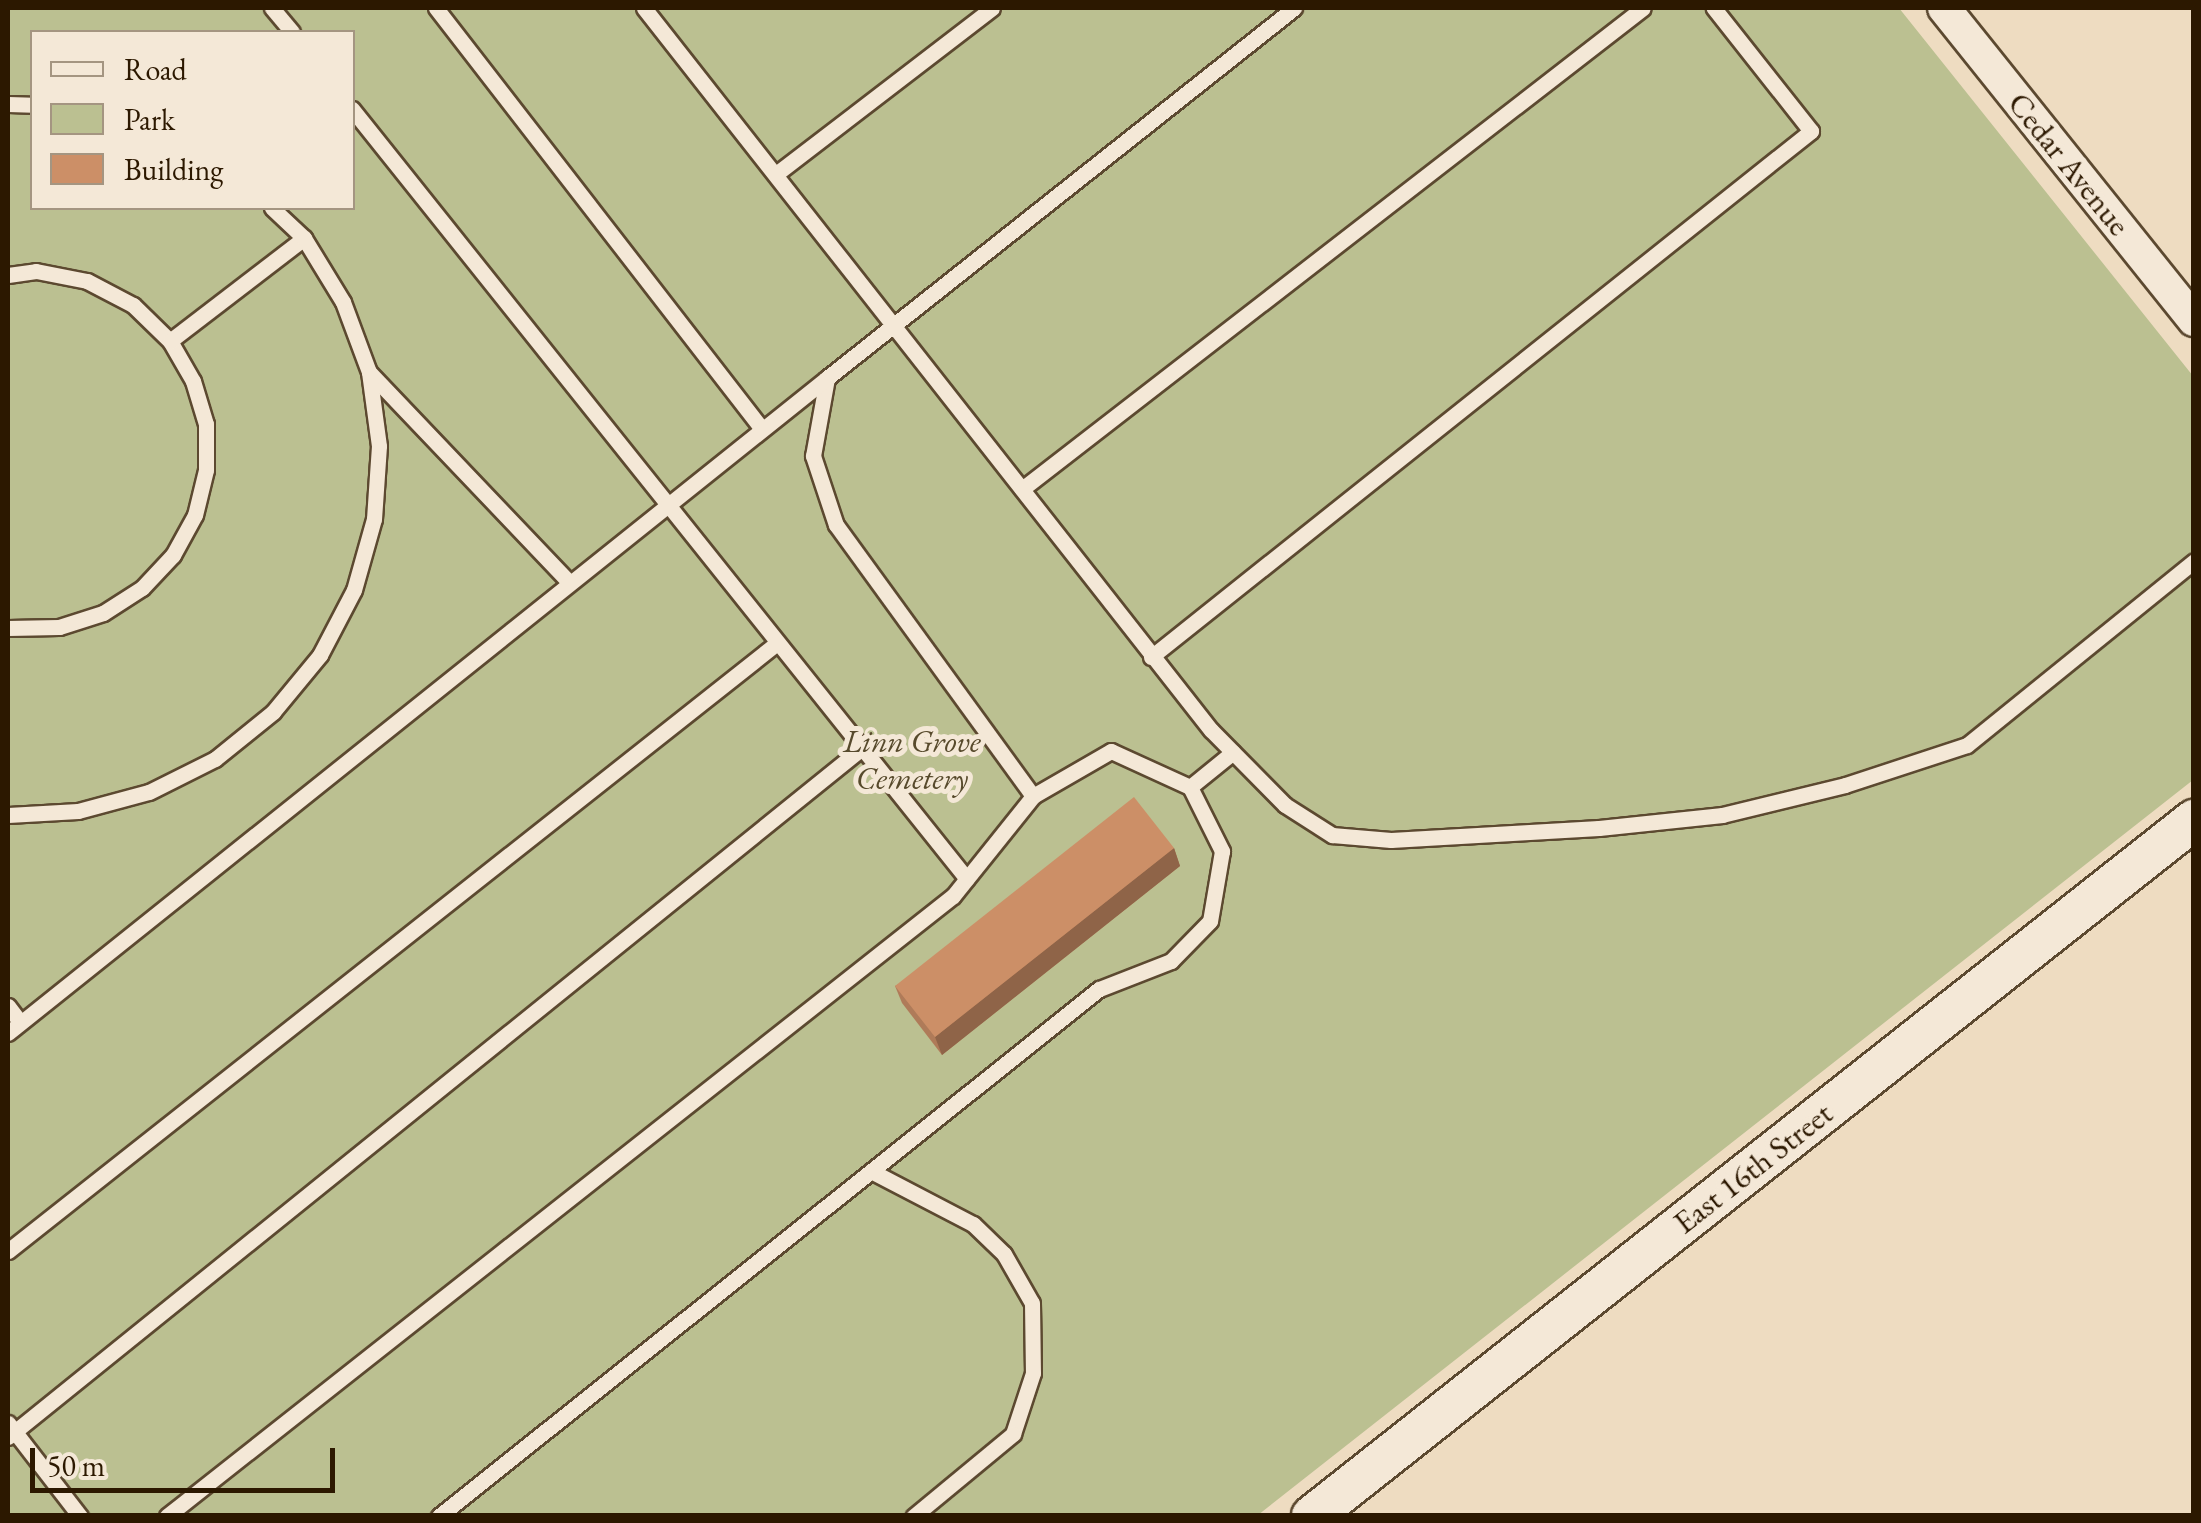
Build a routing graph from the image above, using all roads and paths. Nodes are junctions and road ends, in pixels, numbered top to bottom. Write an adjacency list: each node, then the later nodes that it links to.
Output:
1 (272, 8): 9 (lane)
2 (436, 8): 20 (lane)
3 (644, 8): 11 (lane)
4 (992, 8): 11 (lane)
5 (1294, 8): 16 (lane)
6 (1643, 8): 21 (lane)
7 (1714, 8): 27 (lane)
8 (1944, 8): 15 (street, Cedar Avenue)
9 (290, 30)
10 (355, 113): 22 (lane)
11 (776, 174): 16 (lane)
12 (274, 210): 13 (lane)
13 (304, 238): 17 (lane); 18 (lane)
14 (8, 275): 17 (lane)
15 (2194, 320)
16 (895, 324): 19 (lane); 21 (lane)
17 (170, 341): 25 (lane)
18 (369, 372): 24 (lane); 32 (lane)
19 (826, 378): 20 (lane); 31 (lane)
20 (762, 429): 22 (lane)
21 (1022, 489): 27 (lane)
22 (667, 505): 24 (lane); 26 (lane)
23 (2194, 561): 29 (lane)
24 (570, 583): 36 (lane)
25 (8, 628)
26 (777, 643): 28 (lane); 38 (lane)
27 (1152, 657): 29 (lane)
28 (862, 748): 34 (lane); 39 (lane)
29 (1233, 752): 30 (lane)
30 (1190, 787): 31 (lane); 37 (lane)
31 (1033, 796): 34 (lane)
32 (8, 816)
33 (2194, 820): 44 (street, East 16th Street)
34 (967, 879): 41 (lane)
35 (8, 1006): 36 (lane)
36 (14, 1028)
37 (871, 1171): 42 (lane); 43 (lane)
38 (8, 1251)
39 (10, 1431): 40 (lane)
40 (80, 1516)
41 (168, 1516)
42 (439, 1516)
43 (914, 1516)
44 (1312, 1516)

